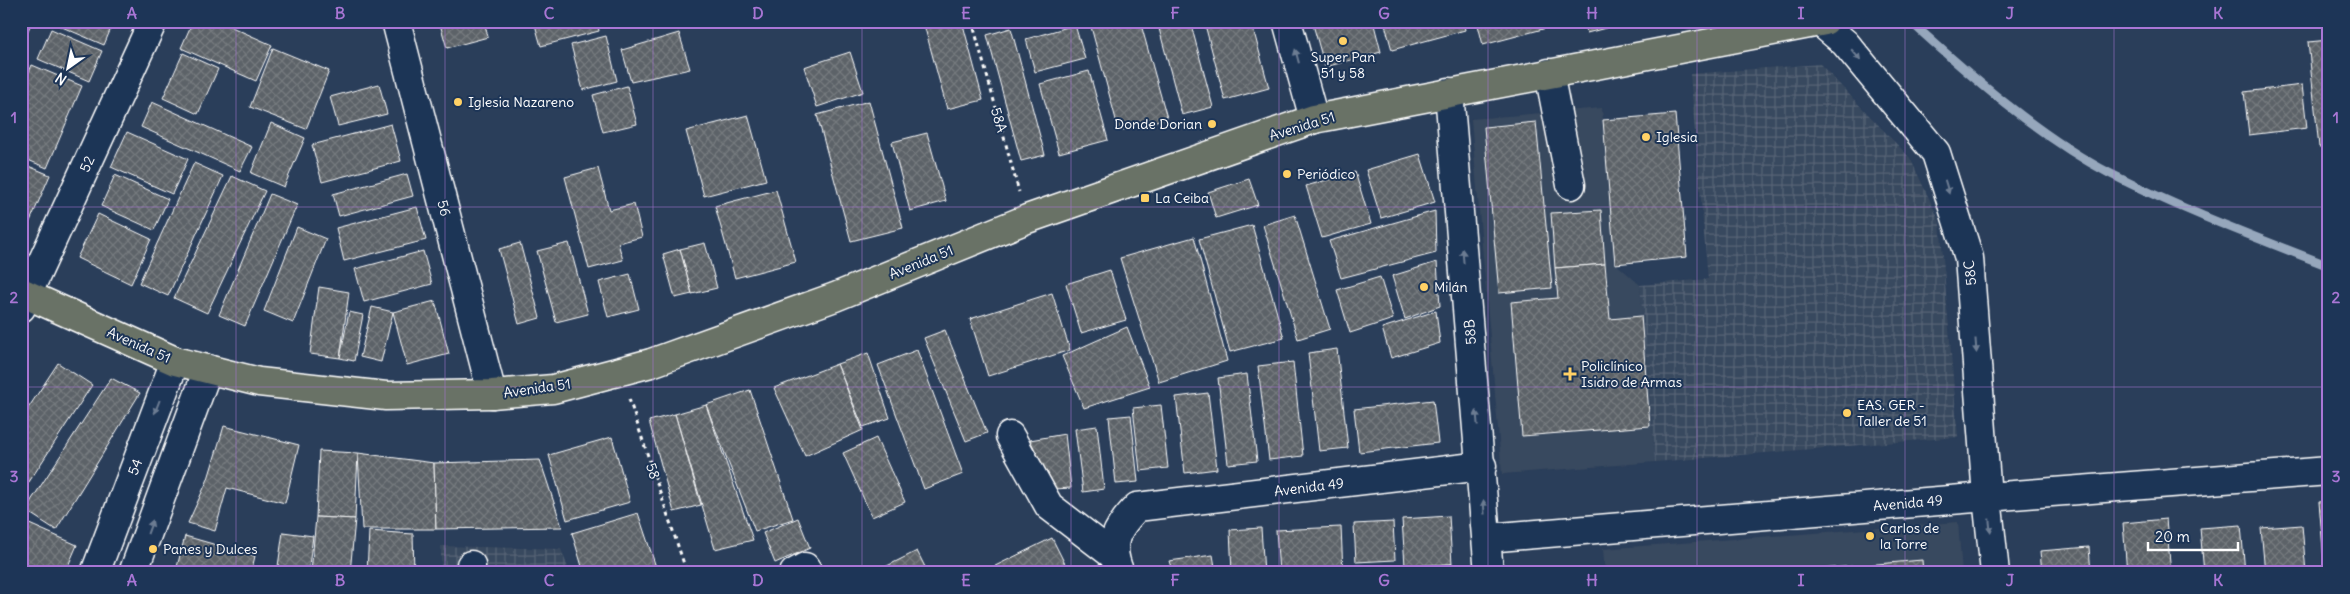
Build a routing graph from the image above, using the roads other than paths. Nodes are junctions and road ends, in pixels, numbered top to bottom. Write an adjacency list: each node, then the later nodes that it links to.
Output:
1 (153, 21): 9 (street, 52)
2 (396, 21): 12 (street, 56)
3 (1287, 21): 7 (street, one-way to 3)
4 (1823, 22): 5 (main road, Avenida 51); 16 (street, 58C, one-way to 16)
5 (1548, 73): 6 (main road, Avenida 51); 8 (street)
6 (1449, 92): 7 (main road, Avenida 51); 14 (street, 58B, one-way to 6)
7 (1314, 119): 12 (main road, Avenida 51)
8 (1571, 185)
9 (23, 299): 10 (main road, Avenida 51)
10 (174, 361): 11 (main road, Avenida 51); 19 (street, 54, one-way to 19)
11 (208, 369): 12 (main road, Avenida 51); 20 (street, one-way to 11)
12 (492, 394)
13 (1010, 436): 18 (street)
14 (1482, 466): 17 (street, 58B, one-way to 14); 18 (street, Avenida 49)
15 (2329, 471): 16 (street, Avenida 49)
16 (1987, 496): 17 (street, Avenida 49); 24 (street, 58C, one-way to 24)
17 (1487, 538): 23 (street, 58B)
18 (1116, 564)
19 (95, 573)
20 (133, 573)
21 (794, 573): 22 (street)
22 (809, 573)
23 (1489, 573)
24 (1995, 573)

